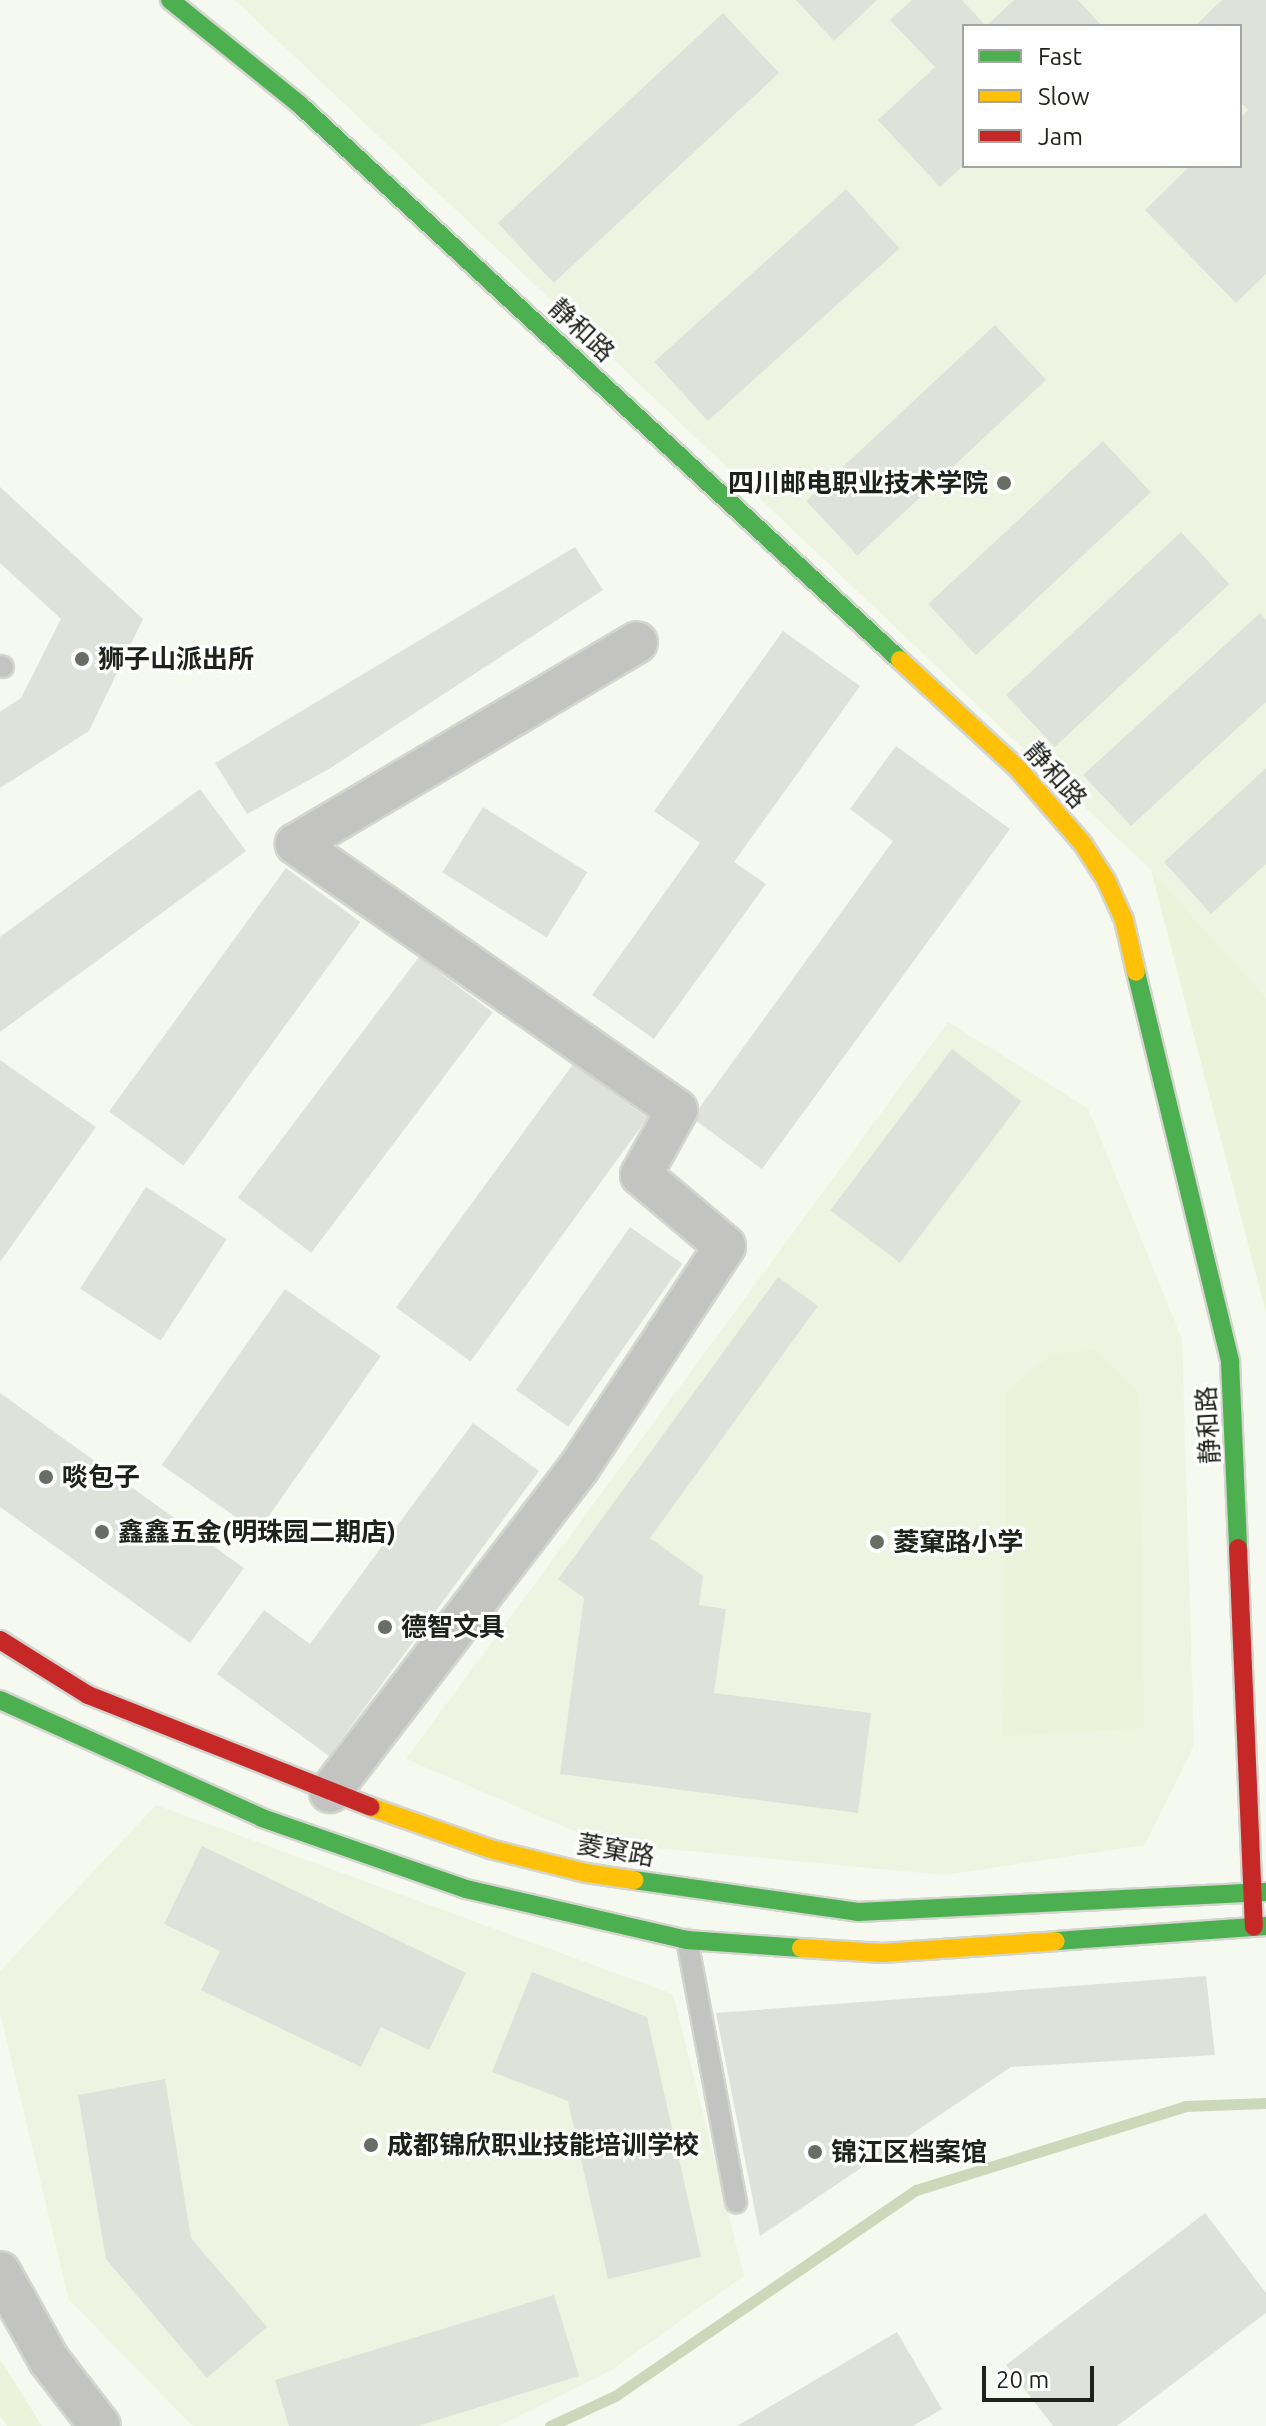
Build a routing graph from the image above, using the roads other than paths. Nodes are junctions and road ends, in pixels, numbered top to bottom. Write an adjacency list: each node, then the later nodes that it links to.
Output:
1 (170, 0): 6 (street, 静和路)
2 (637, 642): 5 (street)
3 (0, 1640): 5 (street, 菱窠路)
4 (0, 1700): 8 (street)
5 (330, 1792): 6 (street, 菱窠路)
6 (1258, 1893): 7 (street, 静和路)
7 (1260, 1926): 8 (street)
8 (687, 1940): 9 (lane)
9 (736, 2202)
10 (0, 2272): 11 (street)
11 (100, 2426)

